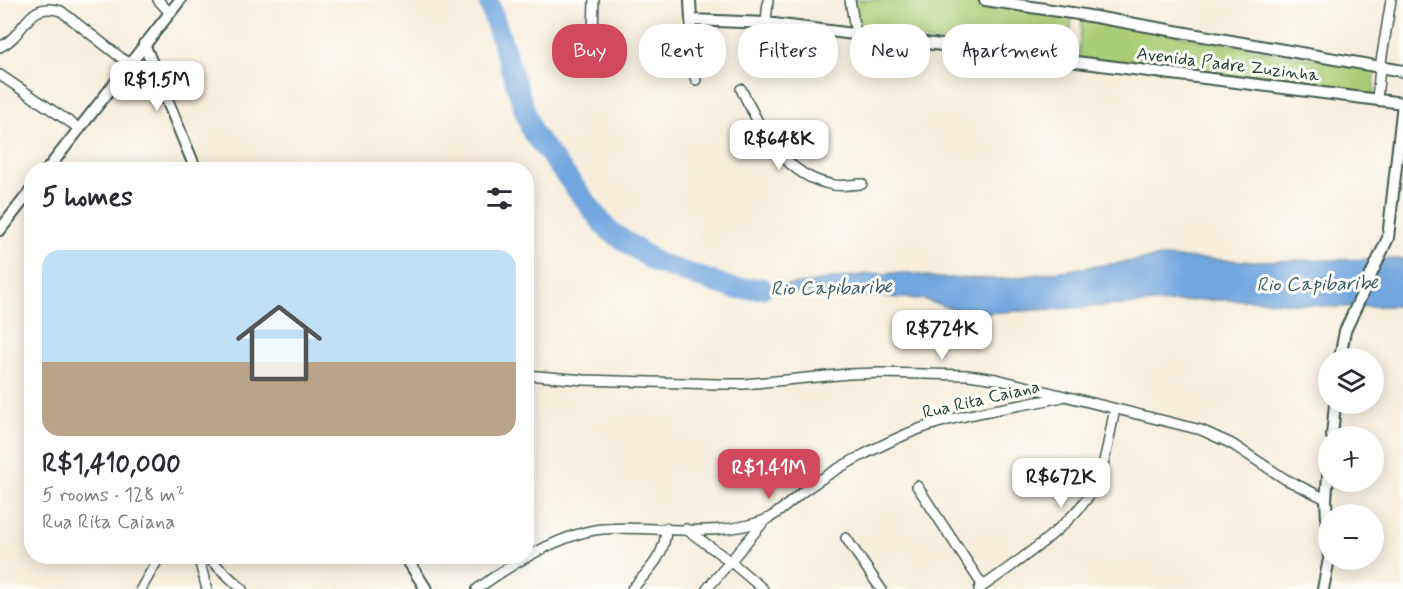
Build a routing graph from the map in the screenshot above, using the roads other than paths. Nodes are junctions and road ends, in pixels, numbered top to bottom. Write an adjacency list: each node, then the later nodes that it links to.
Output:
1 (158, 0): 10 (street)
2 (180, 0): 10 (street)
3 (594, 0): 13 (street)
4 (690, 0): 11 (street)
5 (768, 0): 12 (street)
6 (850, 0): 14 (street)
7 (985, 0): 9 (street)
8 (1391, 0): 20 (street)
9 (1040, 4): 20 (street)
10 (170, 13): 17 (street)
11 (691, 20): 12 (street, Avenida Padre Zuzinha); 23 (street)
12 (766, 23): 15 (street, Avenida Padre Zuzinha)
13 (593, 24)
14 (854, 24)
15 (850, 33)
16 (930, 43): 25 (street, Avenida Padre Zuzinha)
17 (144, 44): 19 (street); 29 (street)
18 (0, 47): 19 (street)
19 (129, 64): 27 (street)
20 (1380, 68): 21 (street); 25 (street)
21 (1403, 71)
22 (0, 75): 27 (street)
23 (696, 80)
24 (741, 88): 30 (street)
25 (1377, 99): 26 (street, Avenida Padre Zuzinha)
26 (1403, 103): 33 (street)
27 (80, 129): 28 (street)
28 (53, 162)
29 (193, 162)
30 (862, 184)
31 (24, 199): 32 (street)
32 (0, 230)
33 (1342, 348)
34 (534, 376): 35 (street)
35 (1065, 397): 36 (street); 40 (street, Rua Rita Caiana)
36 (1115, 409): 39 (street); 51 (street)
37 (917, 486): 51 (street)
38 (1327, 492): 39 (street)
39 (1326, 499): 61 (street)
40 (766, 519): 42 (street, Rua Rita Caiana); 45 (street)
41 (666, 528): 42 (street, Rua Rita Caiana); 44 (street, Rua Rita Caiana); 57 (street)
42 (686, 529): 45 (street)
43 (846, 538): 60 (street)
44 (534, 554)
45 (731, 562): 58 (street); 59 (street)
46 (155, 564): 52 (street)
47 (200, 564): 53 (street)
48 (215, 564): 54 (street)
49 (410, 564): 55 (street)
50 (515, 564): 56 (street, Rua Rita Caiana)
51 (981, 588)
52 (141, 589)
53 (207, 589)
54 (242, 589)
55 (426, 589)
56 (477, 589)
57 (632, 589)
58 (707, 589)
59 (763, 589)
60 (881, 589)
61 (1323, 589)

